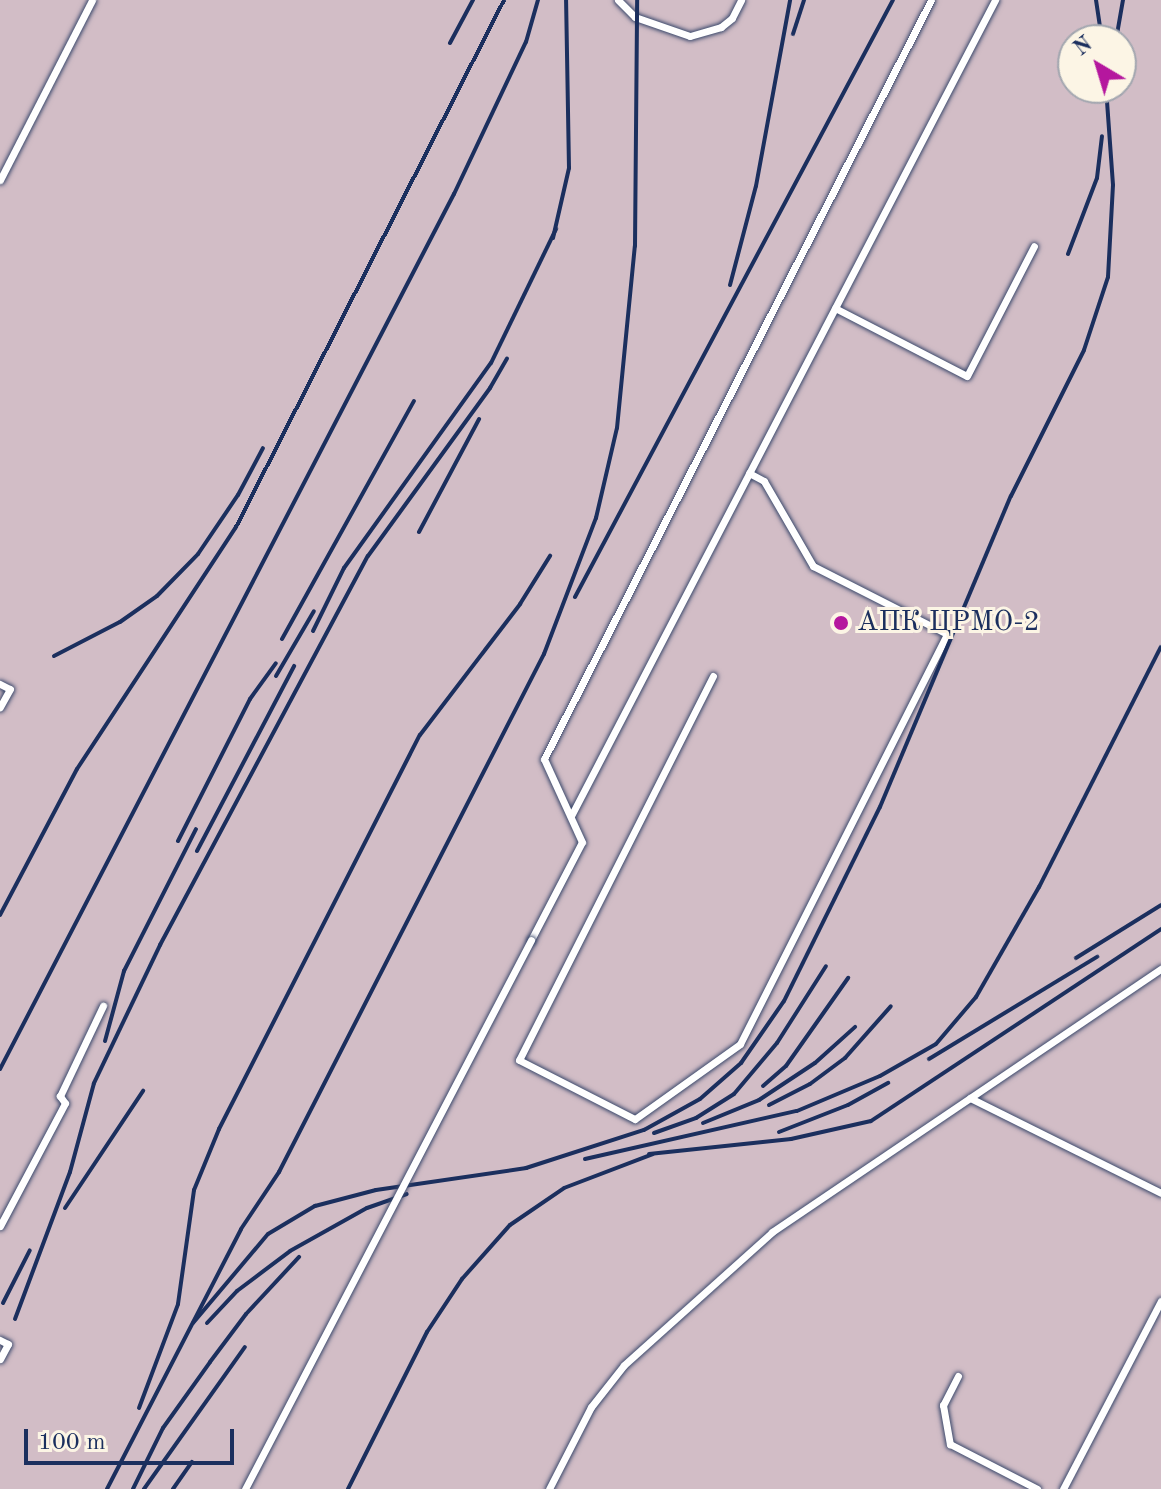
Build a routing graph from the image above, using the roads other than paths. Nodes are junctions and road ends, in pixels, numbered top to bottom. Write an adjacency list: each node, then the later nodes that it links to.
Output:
1 (92, 0): 6 (lane)
2 (618, 0): 3 (lane)
3 (741, 0)
4 (931, 0): 13 (lane)
5 (995, 0): 8 (lane)
6 (0, 180)
7 (1034, 246): 8 (lane)
8 (835, 308): 9 (lane)
9 (749, 473): 10 (lane); 13 (lane)
10 (713, 676)
11 (0, 684): 12 (lane)
12 (0, 707)
13 (571, 816): 23 (lane, bridge)
14 (1161, 969): 16 (lane)
15 (103, 1006): 18 (lane)
16 (970, 1098): 17 (lane); 24 (lane)
17 (1161, 1193)
18 (0, 1226)
19 (1161, 1301): 26 (lane)
20 (0, 1340): 21 (lane)
21 (0, 1359)
22 (958, 1376): 25 (lane)
23 (245, 1489)
24 (549, 1489)
25 (1037, 1489)
26 (1063, 1489)

